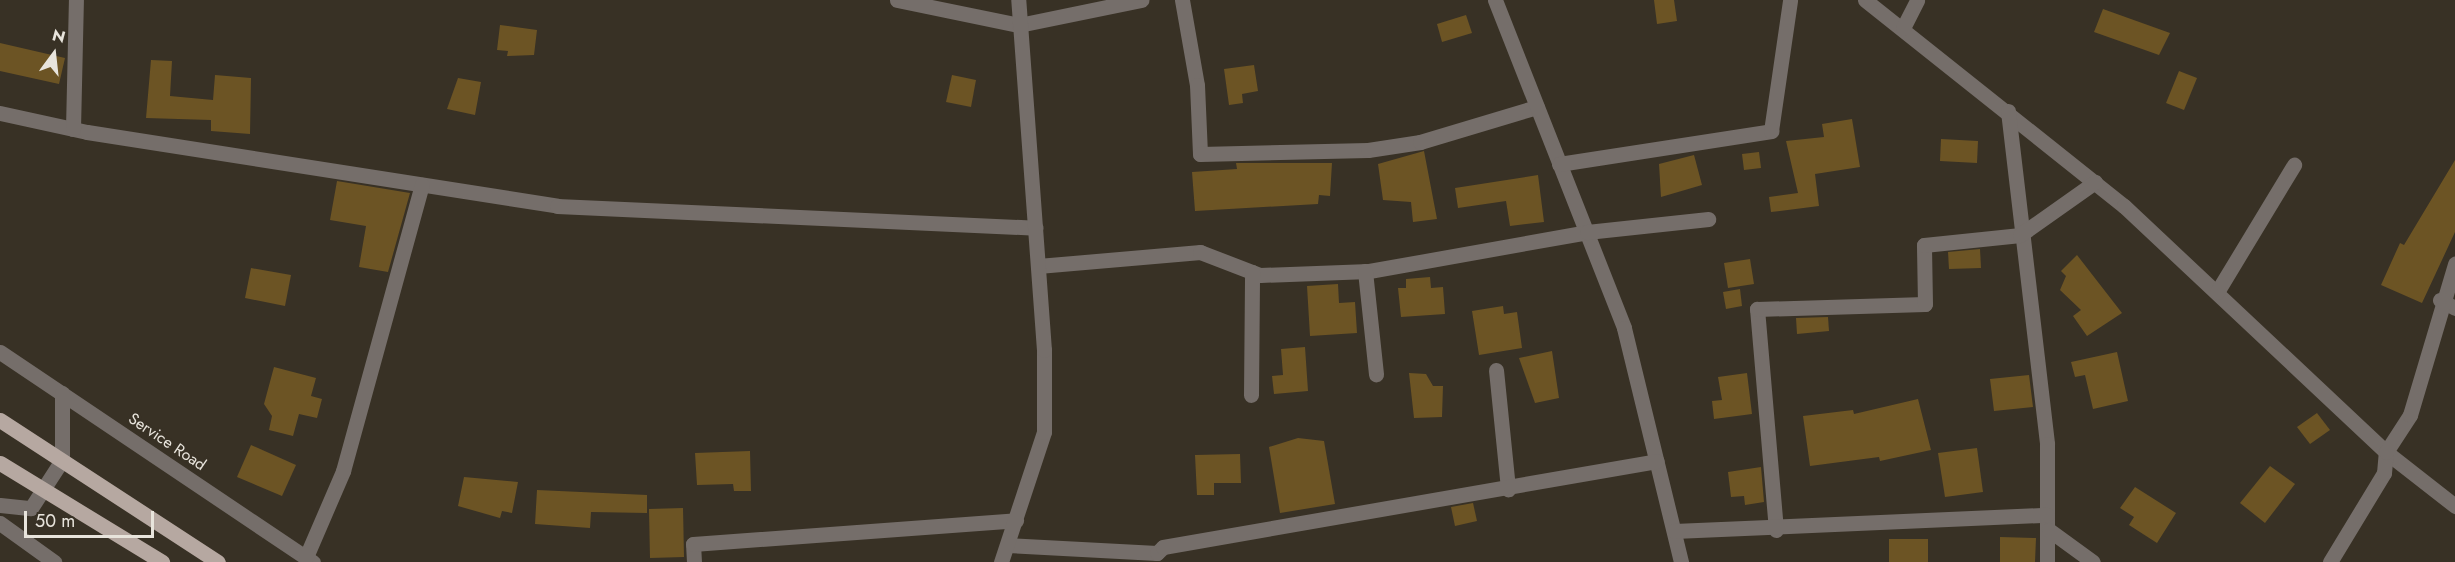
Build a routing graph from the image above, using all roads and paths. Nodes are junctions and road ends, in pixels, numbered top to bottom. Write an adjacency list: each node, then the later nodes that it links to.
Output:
1 (76, 0): 15 (street)
2 (897, 0): 10 (street)
3 (1018, 0): 10 (street)
4 (1141, 0): 10 (street)
5 (1182, 0): 12 (street)
6 (1495, 0): 12 (street)
7 (1790, 0): 16 (street)
8 (1865, 0): 11 (street)
9 (1917, 0): 11 (street)
10 (1019, 25): 21 (street)
11 (1903, 28): 13 (street)
12 (1537, 107): 16 (street)
13 (2008, 111): 18 (street); 23 (street)
14 (0, 113): 15 (street)
15 (73, 129): 19 (street)
16 (1559, 164): 22 (street)
17 (2294, 165): 28 (street)
18 (2095, 182): 23 (street); 28 (street)
19 (422, 185): 21 (street); 51 (street)
20 (1708, 219): 22 (street)
21 (1035, 228): 25 (street)
22 (1587, 232): 26 (street); 39 (street)
23 (2020, 235): 47 (street); 48 (street)
24 (2455, 264): 29 (street)
25 (1038, 266): 27 (street); 45 (street)
26 (1365, 271): 27 (street); 33 (street)
27 (1252, 272): 35 (street)
28 (2217, 292): 37 (street)
29 (2440, 300): 30 (street); 37 (street)
30 (2455, 308)
31 (0, 352): 34 (street, Service Road)
32 (1496, 370): 41 (street)
33 (1376, 374)
34 (62, 393): 38 (street); 51 (street, Service Road)
35 (1251, 395)
36 (0, 420): 38 (main road)
37 (2386, 452): 44 (street); 60 (street)
38 (62, 460): 42 (street); 54 (main road)
39 (1657, 461): 41 (street); 49 (street)
40 (0, 463): 42 (main road)
41 (1508, 489): 50 (street)
42 (41, 491): 43 (street); 53 (main road)
43 (0, 505)
44 (2455, 506)
45 (1016, 520): 50 (street); 55 (street)
46 (0, 523): 52 (street)
47 (2048, 523): 48 (street); 58 (street); 59 (street)
48 (1776, 530): 49 (street)
49 (1674, 531): 57 (street)
50 (1008, 545): 56 (street)
51 (310, 560)
52 (54, 562)
53 (162, 562)
54 (218, 562)
55 (694, 562)
56 (1001, 562)
57 (1682, 562)
58 (2047, 562)
59 (2093, 562)
60 (2330, 562)

